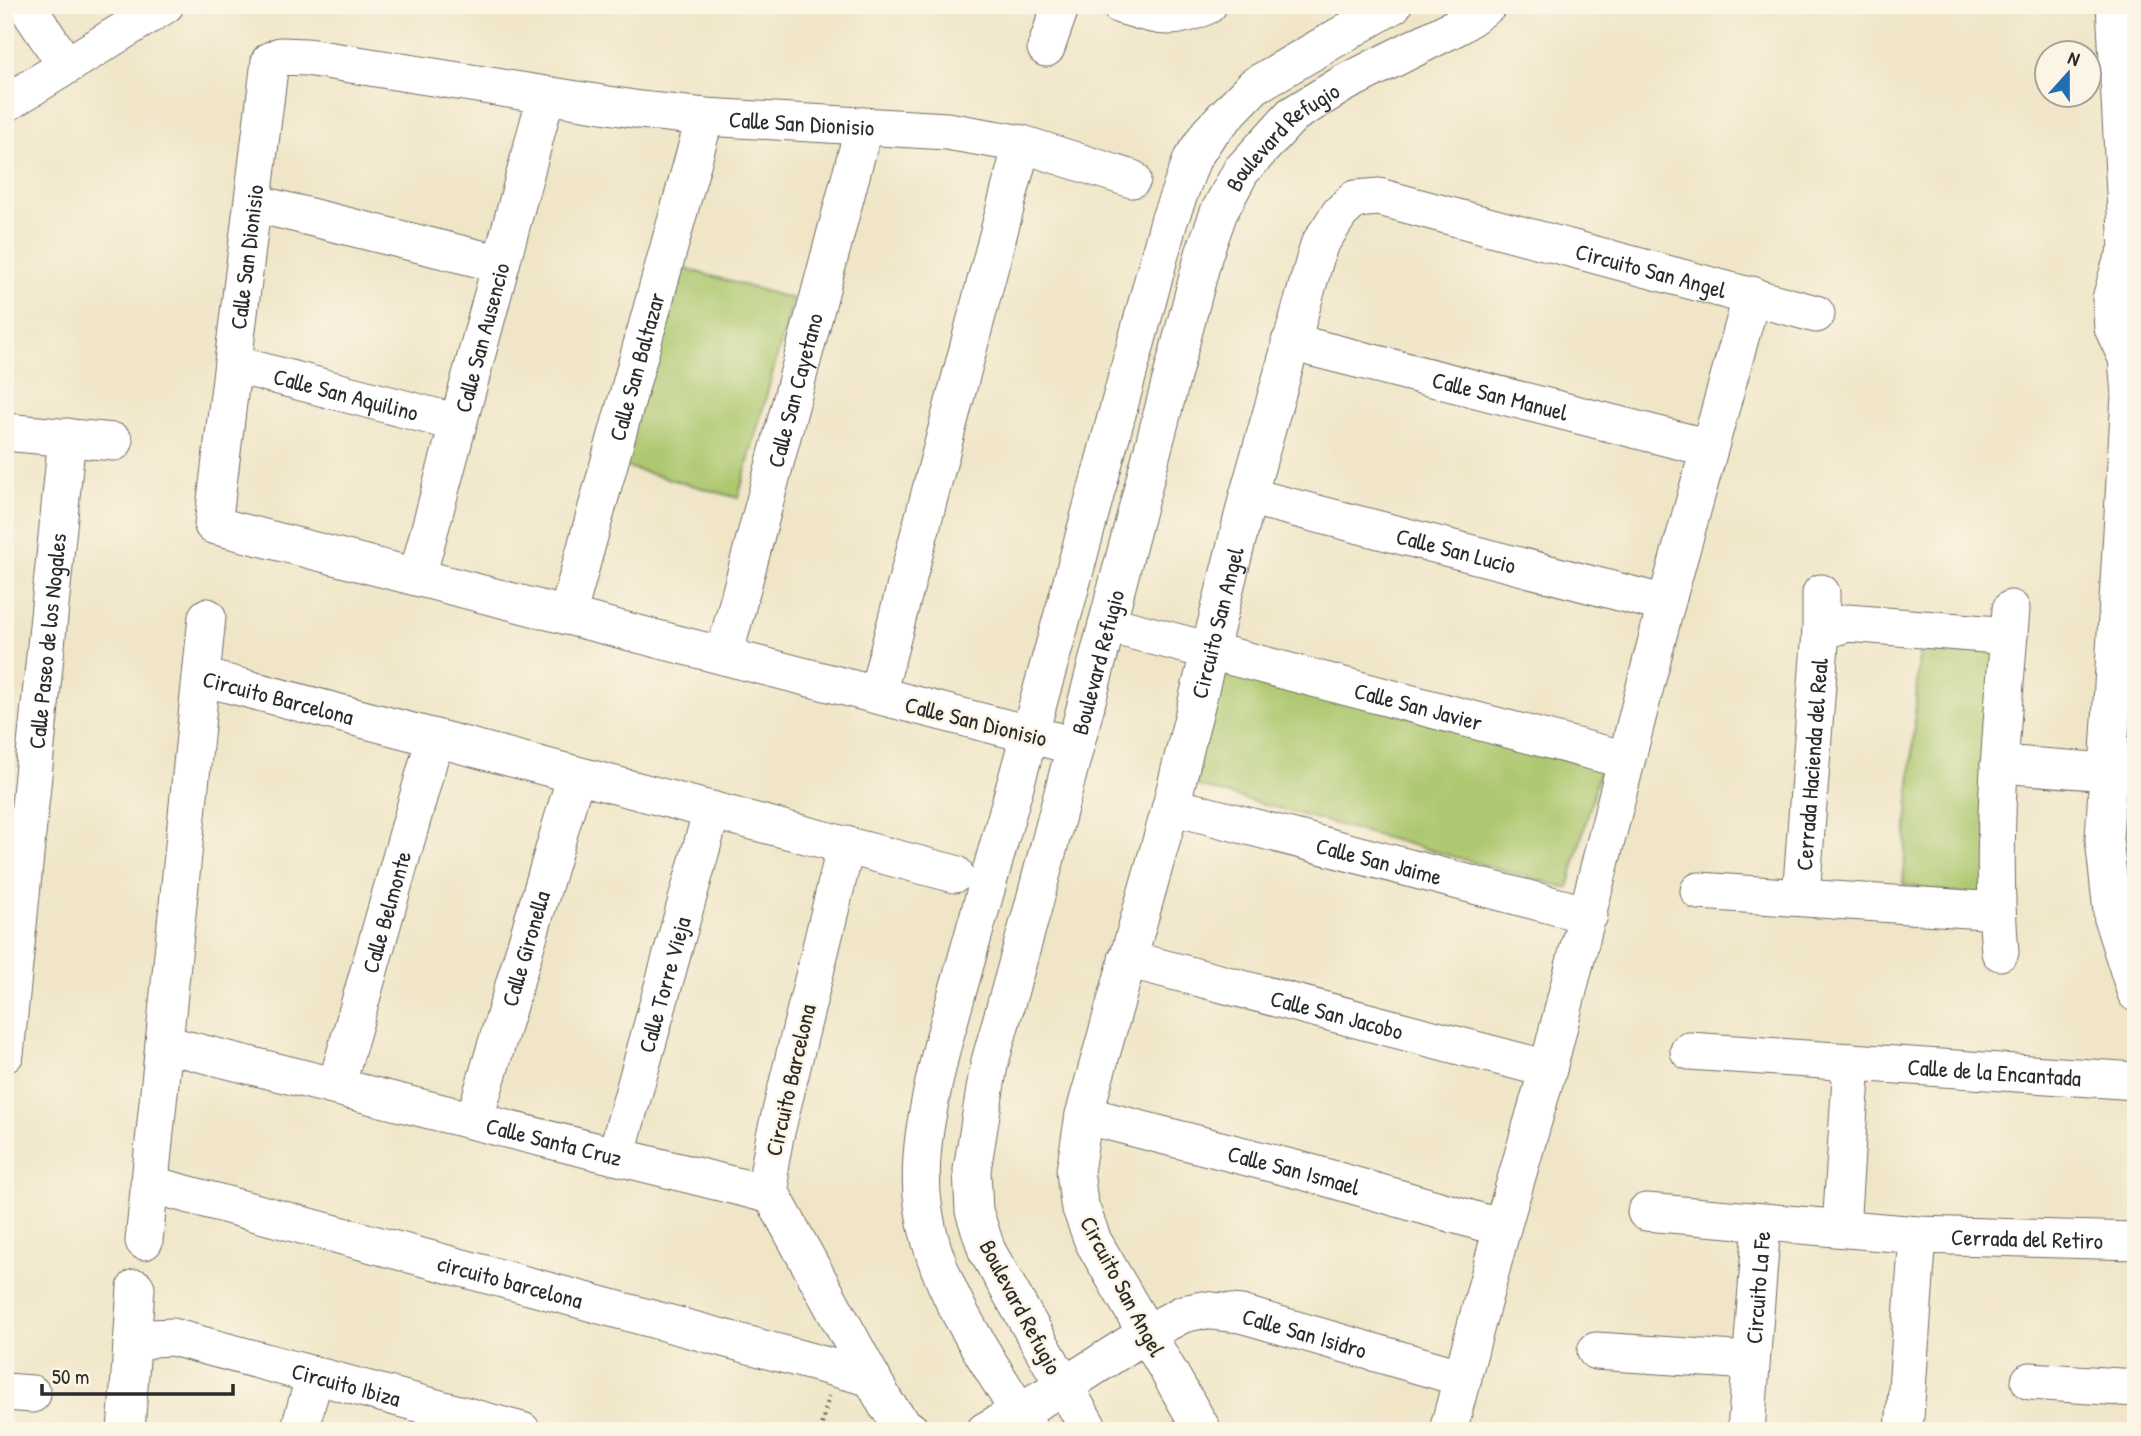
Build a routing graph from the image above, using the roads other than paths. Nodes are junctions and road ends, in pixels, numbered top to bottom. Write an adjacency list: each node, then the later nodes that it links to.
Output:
1 (26, 5): 10 (street)
2 (165, 5): 10 (street)
3 (1061, 5): 9 (street)
4 (1120, 5): 5 (street)
5 (1208, 5)
6 (1393, 5): 15 (street, Boulevard Refugio)
7 (1488, 5): 17 (street, Boulevard Refugio)
8 (2115, 5): 20 (street)
9 (1046, 48)
10 (66, 65): 12 (street)
11 (546, 96): 13 (street, Calle San Dionisio); 19 (street, Calle San Dionisio); 21 (street, Calle San Ausencio)
12 (5, 104)
13 (705, 117): 14 (street, Calle San Dionisio); 36 (street, Calle San Baltazar)
14 (864, 126): 16 (street, Calle San Dionisio); 41 (street, Calle San Cayetano)
15 (1209, 133): 17 (street); 44 (street, Boulevard Refugio)
16 (1022, 144): 18 (street, Calle San Dionisio); 43 (street, Calle San Dionisio)
17 (1241, 171): 38 (street, Boulevard Refugio)
18 (1132, 179)
19 (253, 203): 21 (street); 26 (street, Calle San Dionisio)
20 (2132, 246): 25 (street)
21 (501, 264): 27 (street, Calle San Ausencio)
22 (1752, 295): 23 (street, Circuito San Angel); 24 (street, Circuito San Angel); 31 (street, Circuito San Angel)
23 (1816, 314)
24 (1290, 342): 31 (street, Calle San Manuel); 32 (street, Circuito San Angel)
25 (2131, 360): 49 (street)
26 (233, 364): 27 (street, Calle San Aquilino); 33 (street, Calle San Dionisio)
27 (458, 423): 33 (street, Calle San Ausencio)
28 (5, 432): 29 (street)
29 (67, 437): 30 (street); 58 (street, Calle Paseo de los Nogales)
30 (114, 442)
31 (1709, 448): 35 (street, Circuito San Angel)
32 (1248, 496): 35 (street, Calle San Lucio); 40 (street, Circuito San Angel)
33 (417, 577): 36 (street, Calle San Dionisio)
34 (1821, 593): 39 (street, Cerrada Hacienda del Real)
35 (1666, 604): 47 (street, Circuito San Angel)
36 (567, 616): 41 (street, Calle San Dionisio)
37 (207, 617): 42 (street)
38 (1107, 624): 40 (street, Calle San Javier); 46 (street, Boulevard Refugio)
39 (1821, 631): 48 (street, Cerrada Hacienda del Real); 56 (street, Cerrada Hacienda del Real)
40 (1211, 650): 47 (street, Calle San Javier); 51 (street, Circuito San Angel)
41 (724, 656): 43 (street, Calle San Dionisio)
42 (202, 677): 45 (street, Circuito Barcelona); 63 (street, Circuito Barcelona)
43 (877, 695): 44 (street, Calle San Dionisio)
44 (1029, 734): 46 (street, Calle San Dionisio); 94 (street, Boulevard Refugio)
45 (435, 738): 50 (street, Circuito Barcelona); 69 (street, Calle Belmonte)
46 (1075, 746): 91 (street, Boulevard Refugio)
47 (1626, 760): 59 (street, Circuito San Angel)
48 (1999, 764): 49 (street); 57 (street, Cerrada Hacienda del Real)
49 (2121, 773): 62 (street)
50 (576, 775): 52 (street, Circuito Barcelona); 71 (street, Calle Gironella)
51 (1171, 806): 59 (street, Calle San Jaime); 61 (street, Circuito San Angel)
52 (712, 810): 53 (street, Circuito Barcelona); 72 (street, Calle Torre Vieja)
53 (846, 845): 54 (street, Circuito Barcelona); 74 (street, Circuito Barcelona)
54 (955, 874)
55 (1699, 891): 56 (street, Cerrada Hacienda del Real)
56 (1801, 897): 57 (street, Cerrada Hacienda del Real)
57 (1996, 907): 60 (street, Cerrada Hacienda del Real)
58 (12, 912): 65 (street, Calle Paseo de los Nogales)
59 (1589, 915): 67 (street, Circuito San Angel)
60 (2000, 952)
61 (1127, 959): 67 (street, Calle San Jacobo); 70 (street, Circuito San Angel)
62 (2136, 993)
63 (164, 1044): 69 (street); 73 (street, Circuito Barcelona)
64 (1689, 1051): 66 (street, Calle de la Encantada)
65 (5, 1054)
66 (1852, 1062): 68 (street, Calle de la Encantada); 78 (street)
67 (1548, 1069): 77 (street, Circuito San Angel)
68 (2136, 1082)
69 (336, 1087): 71 (street, Calle Santa Cruz)
70 (1084, 1115): 77 (street, Calle San Ismael); 83 (street, Circuito San Angel)
71 (474, 1121): 72 (street, Calle Santa Cruz)
72 (616, 1156): 74 (street, Calle Santa Cruz)
73 (149, 1184): 80 (street, Circuito Barcelona); 88 (street, circuito barcelona)
74 (772, 1195): 88 (street, Circuito Barcelona)
75 (1646, 1212): 76 (street)
76 (1762, 1223): 78 (street, Circuito La Fe); 86 (street, Circuito La Fe)
77 (1502, 1228): 89 (street, Circuito San Angel)
78 (1841, 1228): 79 (street, Circuito La Fe)
79 (1918, 1235): 81 (street, Cerrada del Retiro); 104 (street)
80 (145, 1241)
81 (2136, 1241)
82 (136, 1288): 84 (street)
83 (1147, 1333): 89 (street, Calle San Isidro); 91 (street); 101 (street, Circuito San Angel)
84 (132, 1346): 87 (street, Circuito Ibiza); 95 (street)
85 (1596, 1351): 86 (street)
86 (1751, 1361): 103 (street, Circuito La Fe)
87 (316, 1375): 93 (street, Circuito Ibiza); 96 (street)
88 (872, 1378): 98 (street, Circuito Barcelona)
89 (1463, 1378): 102 (street, Circuito San Angel)
90 (2031, 1381): 92 (street)
91 (1064, 1387): 94 (street); 100 (street, Boulevard Refugio)
92 (2136, 1388)
93 (452, 1422): 97 (street, Circuito Ibiza)
94 (1025, 1422): 99 (street)
95 (126, 1431)
96 (299, 1431)
97 (522, 1431)
98 (911, 1431)
99 (985, 1431)
100 (1090, 1431)
101 (1203, 1431)
102 (1448, 1431)
103 (1746, 1431)
104 (1904, 1431)

